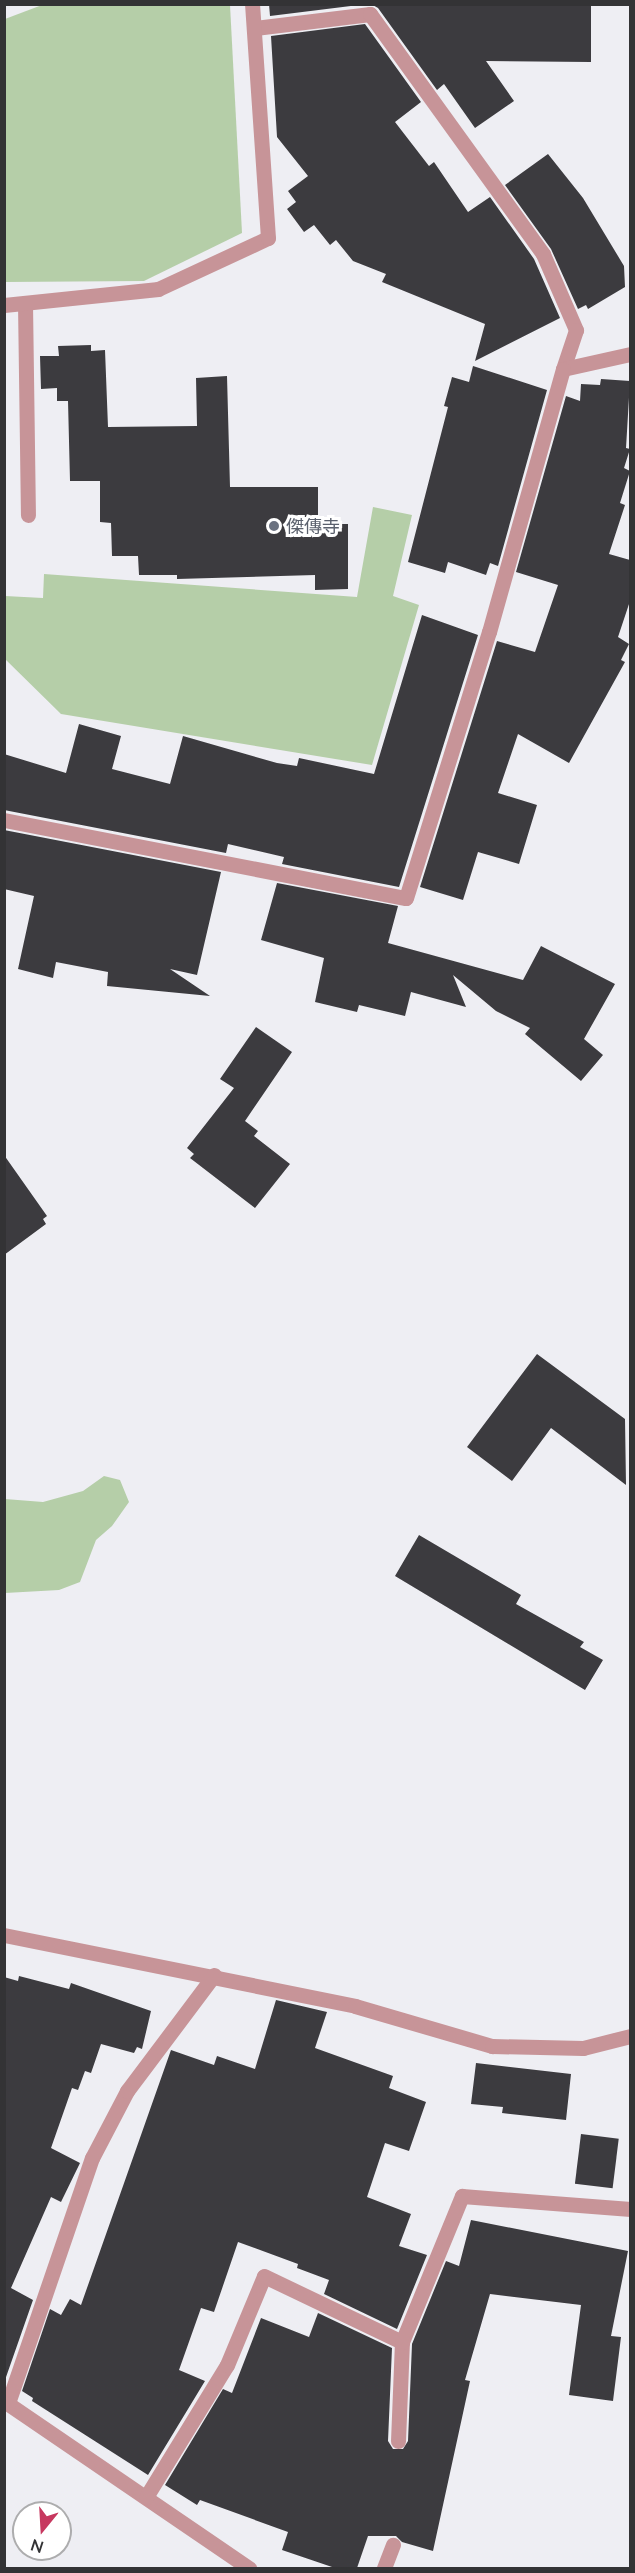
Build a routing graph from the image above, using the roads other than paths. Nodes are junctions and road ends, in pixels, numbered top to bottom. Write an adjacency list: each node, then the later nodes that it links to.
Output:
1 (252, 4): 2 (street)
2 (255, 28): 3 (street); 6 (street)
3 (25, 303): 4 (street); 7 (street)
4 (4, 304)
5 (630, 354): 6 (street)
6 (563, 369): 8 (street)
7 (28, 515)
8 (4, 820)
9 (4, 1935): 10 (street)
10 (214, 1975): 11 (street); 14 (street)
11 (630, 2036)
12 (630, 2209): 13 (street)
13 (402, 2342): 15 (street); 16 (street)
14 (6, 2402): 16 (street)
15 (398, 2441)
16 (146, 2497): 18 (street)
17 (393, 2545): 19 (street)
18 (249, 2568)
19 (384, 2568)

